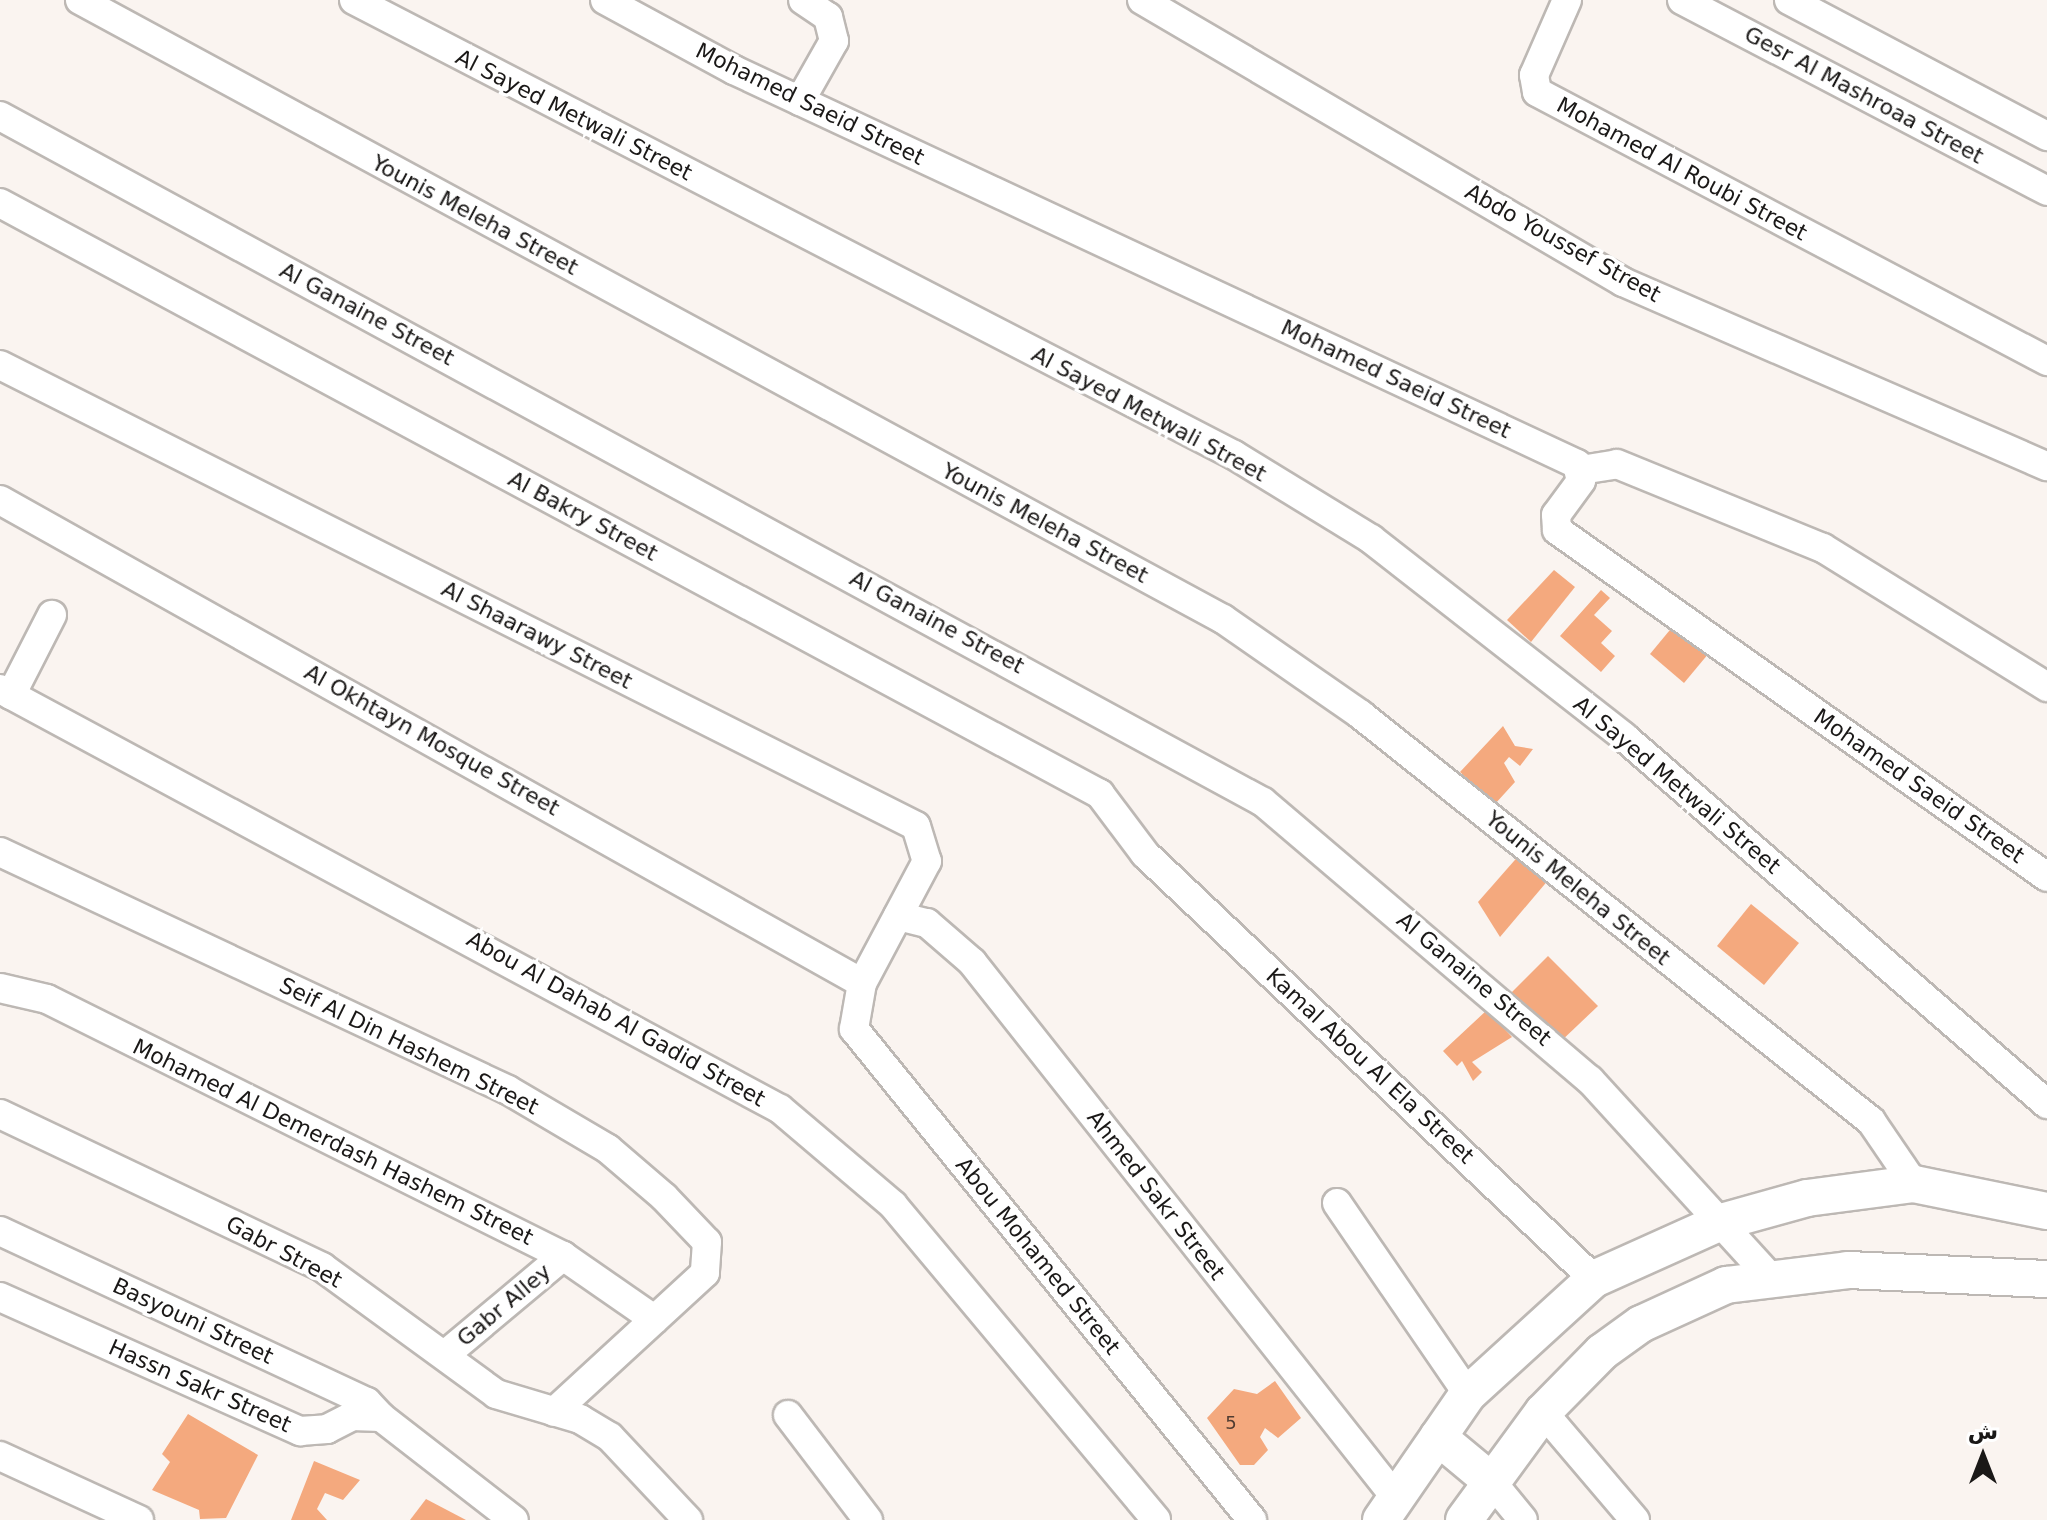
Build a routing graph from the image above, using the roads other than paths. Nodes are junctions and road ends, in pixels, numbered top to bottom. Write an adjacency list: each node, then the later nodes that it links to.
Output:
1 (80, 0): 30 (street, Younis Meleha Street)
2 (354, 0): 28 (street, Al Sayed Metwali Street)
3 (605, 0): 9 (street, Mohamed Saeid Street)
4 (803, 0): 9 (street)
5 (1142, 0): 16 (street, Abdo Youssef Street)
6 (1567, 0): 14 (street, Mohamed Al Roubi Street)
7 (1682, 0): 12 (street, Gesr Al Mashroaa Street)
8 (1789, 0): 11 (street)
9 (800, 101): 17 (street, Mohamed Saeid Street)
10 (0, 116): 33 (street, Al Ganaine Street)
11 (2047, 136)
12 (2047, 191)
13 (0, 203): 23 (street, Al Bakry Street)
14 (2047, 361)
15 (0, 365): 25 (street, Al Shaarawy Street)
16 (2047, 466)
17 (1581, 470): 20 (street); 24 (street, Mohamed Saeid Street)
18 (0, 500): 26 (street, Al Okhtayn Mosque Street)
19 (52, 615): 21 (street)
20 (2047, 687)
21 (6, 692): 55 (street, Abou Al Dahab Al Gadid Street)
22 (0, 852): 40 (street, Seif Al Din Hashem Street)
23 (1145, 854): 37 (street, Kamal Abou Al Ela Street)
24 (2047, 877)
25 (898, 916): 26 (street, Al Shaarawy Street); 50 (street, Ahmed Sakr Street)
26 (862, 983): 56 (street, Abou Mohamed Street)
27 (0, 988): 35 (street, Mohamed Al Demerdash Hashem Street)
28 (2047, 1104)
29 (0, 1114): 41 (street, Gabr Street)
30 (1914, 1184): 32 (street); 33 (street)
31 (1337, 1203): 42 (street)
32 (2047, 1211)
33 (1721, 1222): 36 (street, Al Ganaine Street); 37 (street)
34 (0, 1231): 46 (street, Basyouni Street)
35 (563, 1256): 40 (street, Mohamed Al Demerdash Hashem Street); 41 (street, Gabr Alley)
36 (1767, 1274): 38 (street); 44 (street)
37 (1594, 1279): 42 (street)
38 (2047, 1279)
39 (0, 1297): 46 (street, Hassn Sakr Street)
40 (654, 1319): 43 (street, Seif Al Din Hashem Street)
41 (446, 1354): 43 (street, Gabr Street)
42 (1468, 1394): 47 (street)
43 (554, 1412): 53 (street, Gabr Street)
44 (1543, 1412): 49 (street); 59 (street)
45 (788, 1415): 54 (street)
46 (381, 1417): 52 (street)
47 (1438, 1437): 49 (street); 50 (street)
48 (0, 1456): 51 (street)
49 (1491, 1481): 57 (street); 58 (street)
50 (1388, 1509)
51 (139, 1520)
52 (514, 1520)
53 (688, 1520)
54 (868, 1520)
55 (1156, 1520)
56 (1252, 1520)
57 (1464, 1520)
58 (1523, 1520)
59 (1635, 1520)

